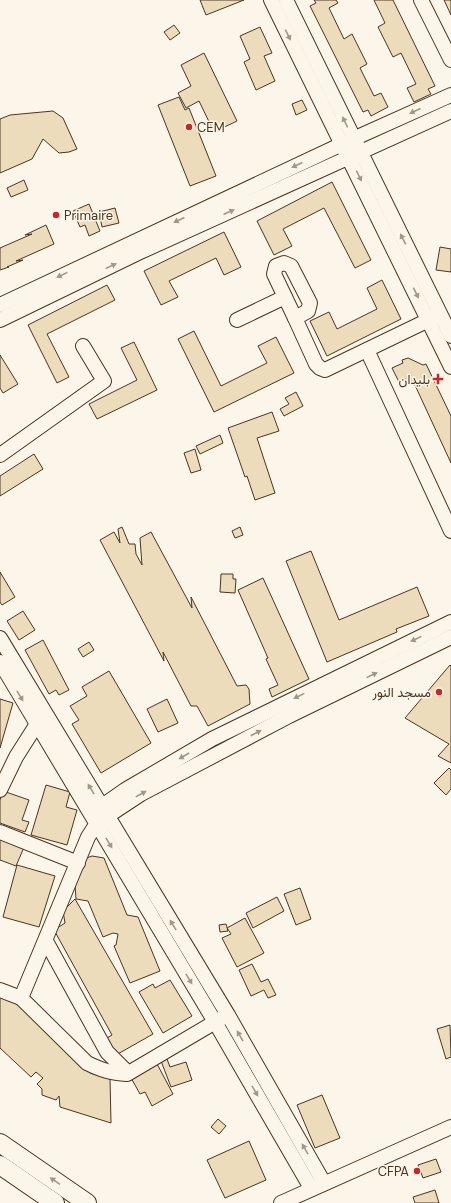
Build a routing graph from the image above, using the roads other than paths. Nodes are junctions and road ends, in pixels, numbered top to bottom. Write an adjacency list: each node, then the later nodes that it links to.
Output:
1 (422, 0): 3 (street)
2 (277, 1): 6 (street)
3 (451, 60)
4 (451, 95): 6 (street, one-way to 6)
5 (451, 111): 7 (street)
6 (348, 141): 7 (street); 9 (street, one-way to 9)
7 (355, 155): 10 (street); 12 (street, one-way to 7)
8 (285, 297): 11 (street); 11 (street); 13 (street)
9 (0, 305)
10 (435, 317): 14 (street); 16 (street); 17 (street)
11 (295, 318): 16 (street)
12 (0, 320)
13 (237, 320)
14 (451, 336)
15 (84, 346): 18 (street)
16 (367, 350): 19 (street)
17 (451, 368)
18 (0, 456)
19 (451, 531)
20 (451, 622): 24 (street, one-way to 24)
21 (451, 637): 24 (street, one-way to 21)
22 (0, 638): 25 (street)
23 (0, 662): 25 (street, one-way to 25)
24 (337, 684): 26 (street, one-way to 26); 27 (street, one-way to 24)
25 (41, 718): 28 (street); 29 (street)
26 (212, 739): 27 (street); 29 (street, one-way to 29)
27 (220, 753): 29 (street, one-way to 27)
28 (0, 790)
29 (99, 814): 31 (street); 35 (street, one-way to 29); 36 (street, one-way to 36)
30 (0, 832): 31 (street)
31 (78, 863): 32 (street)
32 (46, 941): 34 (street); 37 (street)
33 (0, 990): 34 (street)
34 (21, 998): 37 (street)
35 (228, 1015): 36 (street); 41 (street, one-way to 35)
36 (215, 1022): 37 (street); 41 (street, one-way to 41)
37 (128, 1073)
38 (451, 1127): 41 (street)
39 (0, 1143): 43 (main road, one-way to 39)
40 (0, 1165): 42 (main road)
41 (318, 1185): 44 (street)
42 (55, 1203)
43 (87, 1203)
44 (281, 1203)

